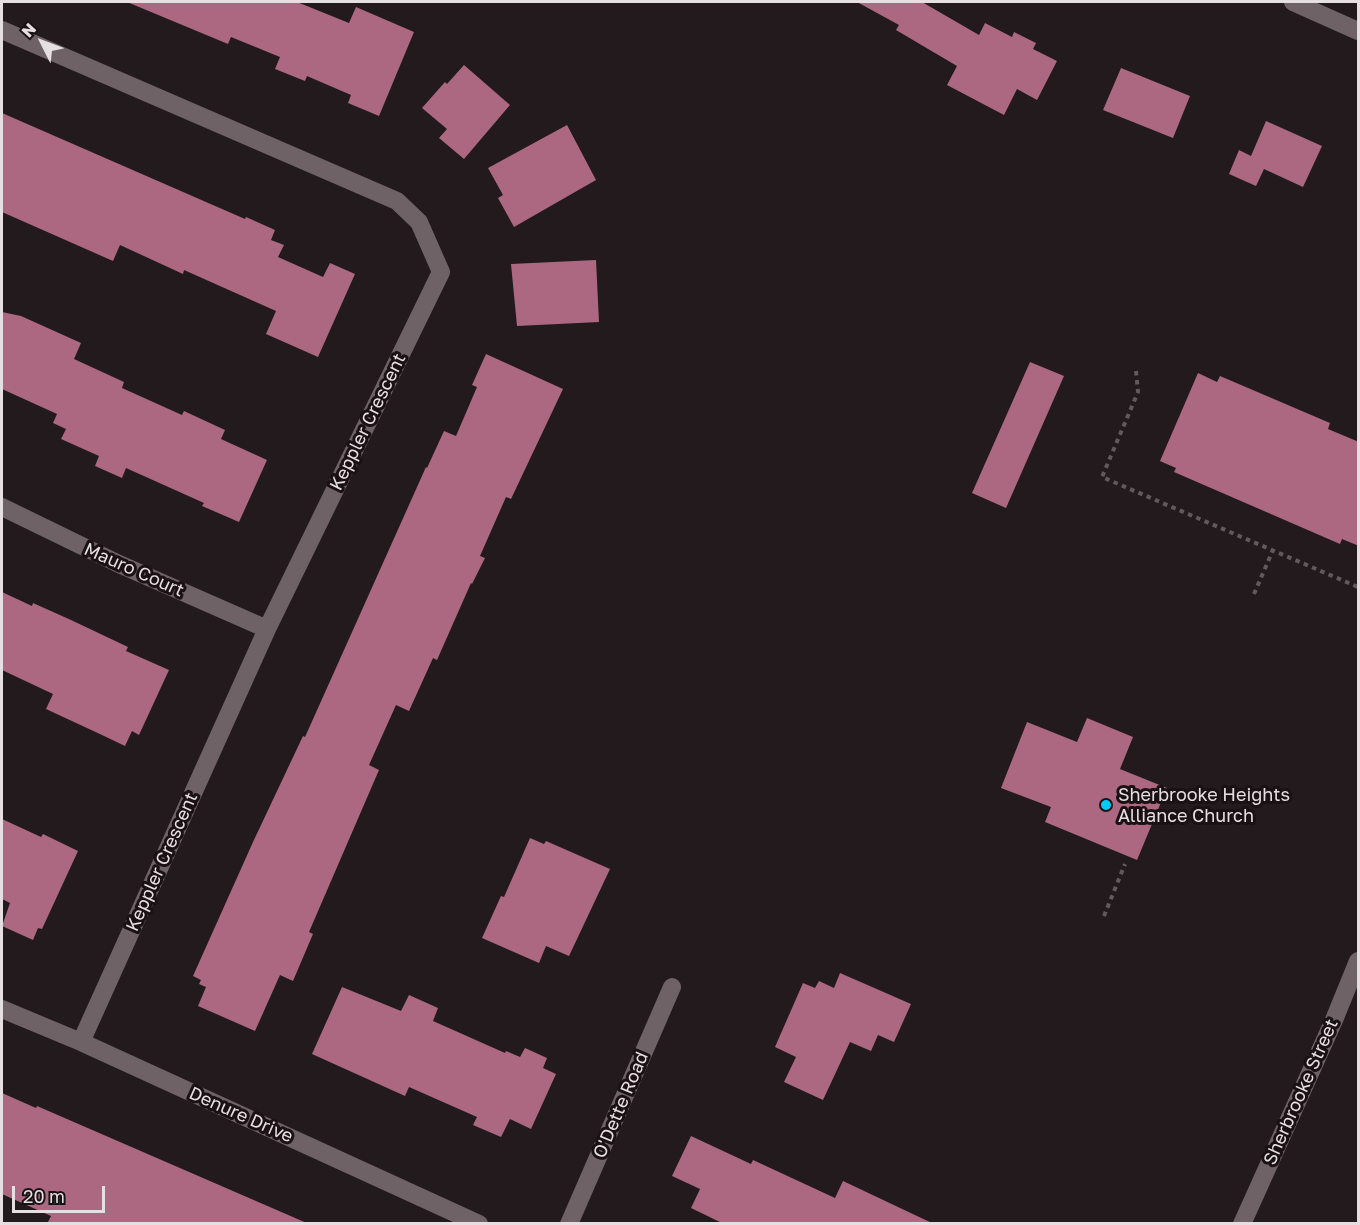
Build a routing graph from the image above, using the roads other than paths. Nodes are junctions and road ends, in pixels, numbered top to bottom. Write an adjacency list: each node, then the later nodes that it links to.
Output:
1 (1293, 2): 3 (street)
2 (2, 30): 5 (street, Keppler Crescent)
3 (1359, 31)
4 (2, 507): 5 (street, Mauro Court)
5 (267, 629): 9 (street, Keppler Crescent)
6 (1359, 961): 12 (street, Sherbrooke Street)
7 (672, 987): 11 (street, O'Dette Road)
8 (2, 1009): 9 (street, Denure Drive)
9 (81, 1042): 10 (street, Denure Drive)
10 (479, 1224)
11 (569, 1224)
12 (1242, 1224)

